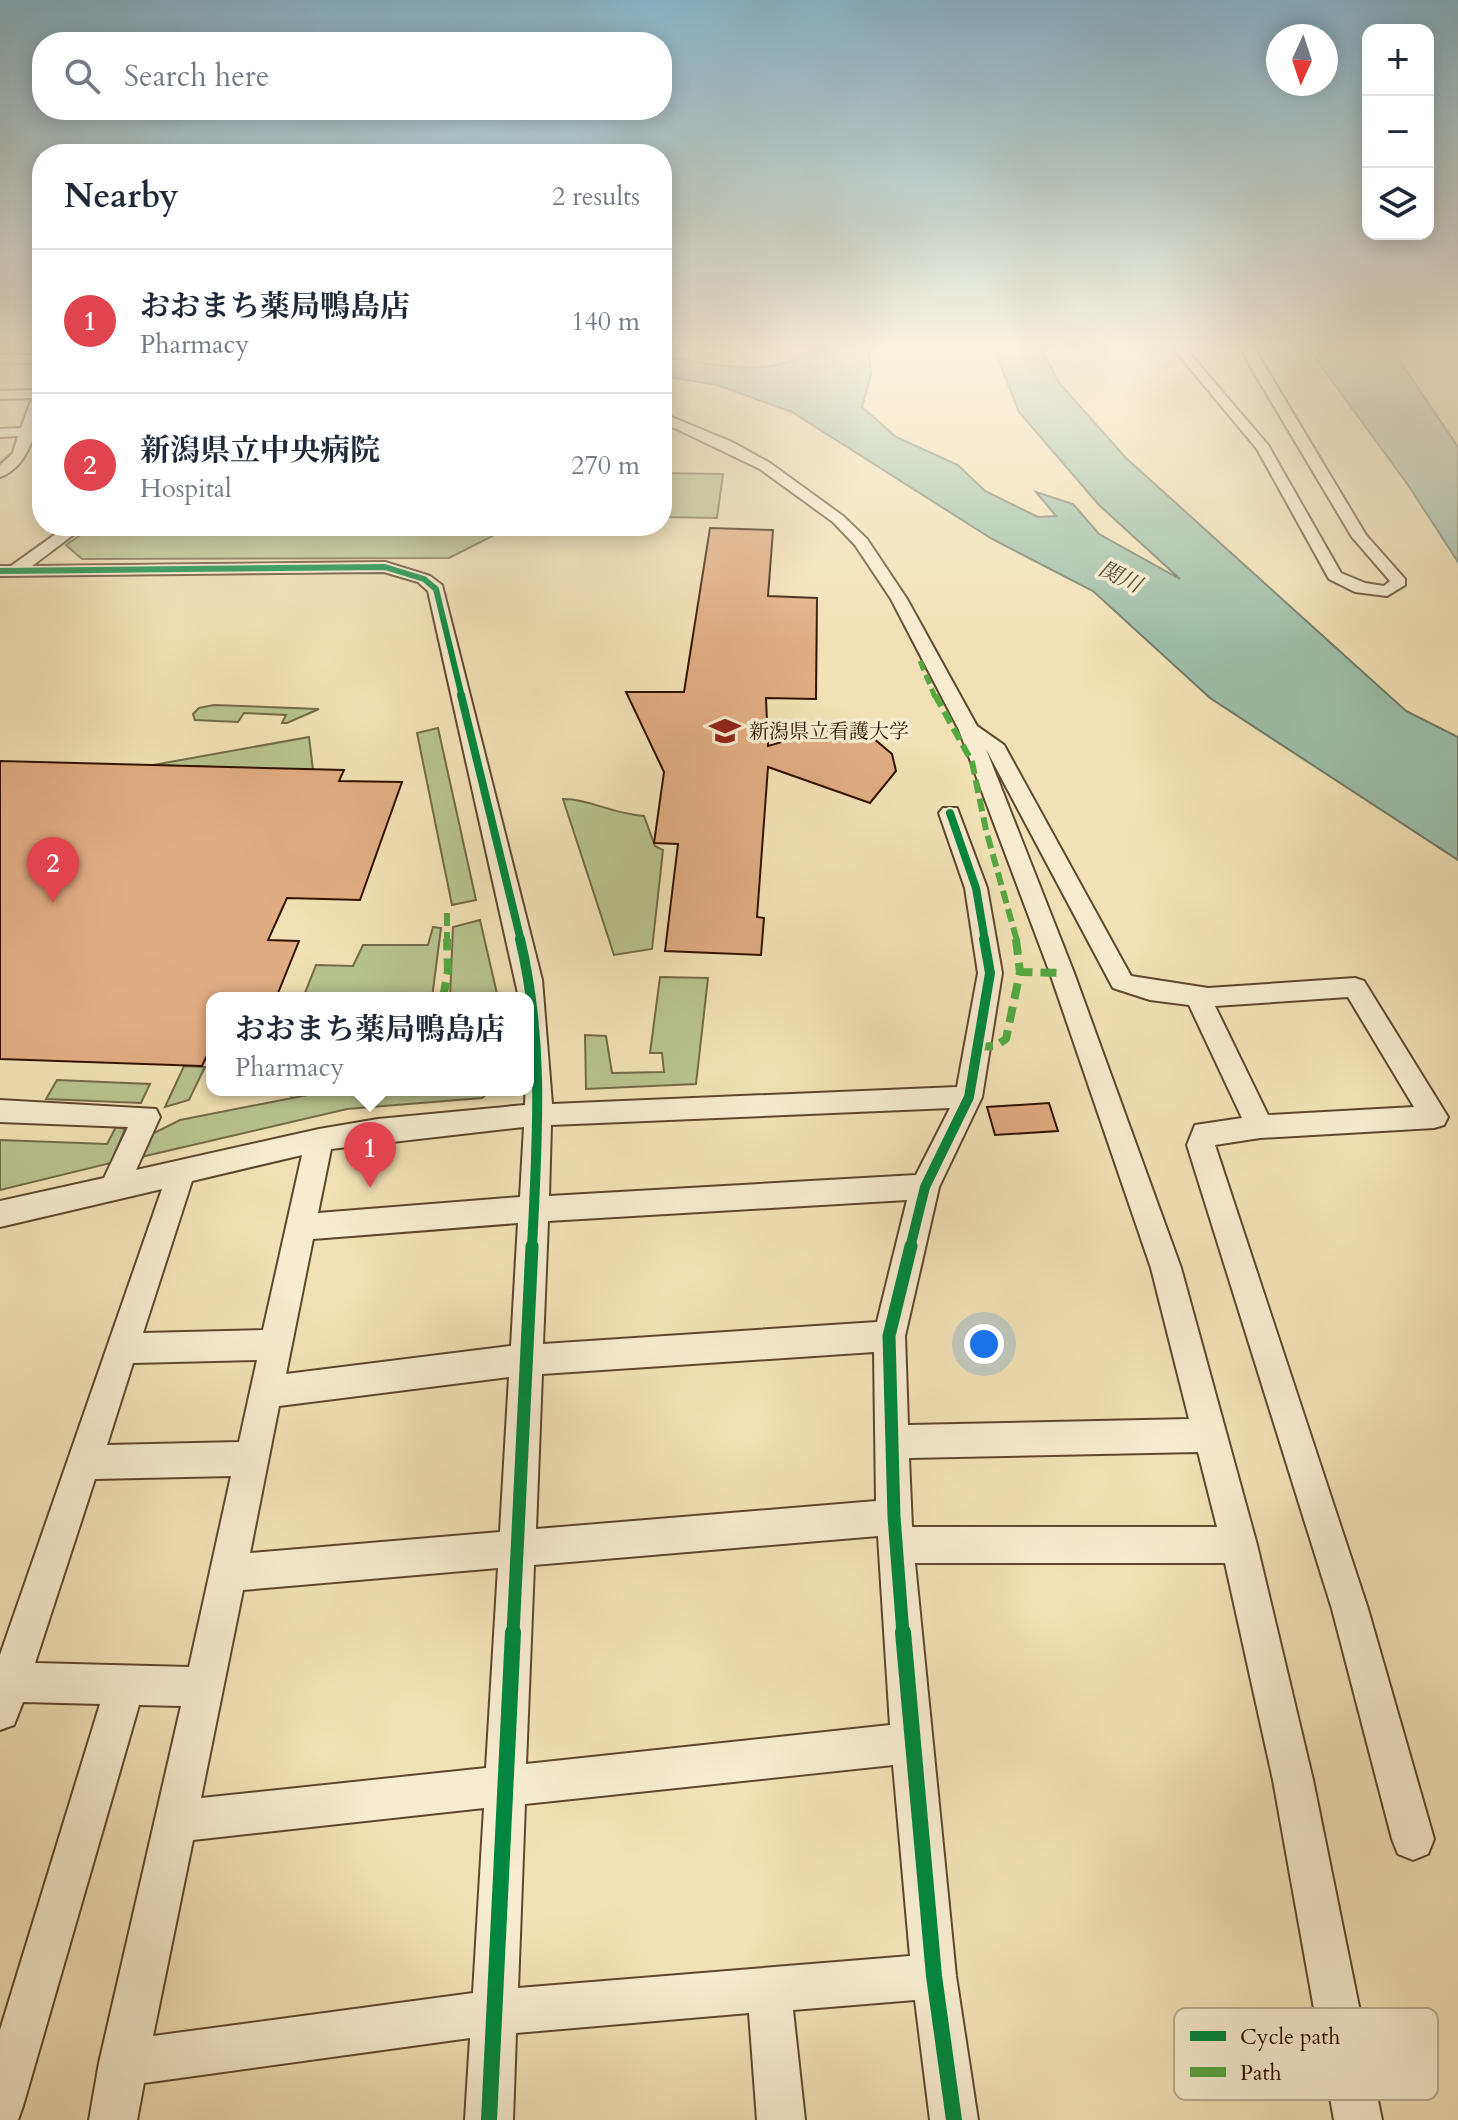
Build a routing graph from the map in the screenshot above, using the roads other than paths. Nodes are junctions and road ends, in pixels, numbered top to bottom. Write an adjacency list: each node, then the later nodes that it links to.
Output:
1 (22, 447): 5 (street)
2 (730, 447): 8 (street)
3 (1262, 447): 4 (street)
4 (1305, 447)
5 (0, 473)
6 (62, 536): 7 (street)
7 (5, 575): 10 (street)
8 (969, 730): 11 (street); 29 (street)
9 (950, 813): 13 (street)
10 (531, 992)
11 (1198, 997): 16 (street); 16 (street)
12 (534, 1034): 15 (street)
13 (969, 1097): 15 (street); 20 (street)
14 (0, 1111): 19 (street)
15 (540, 1115): 17 (street); 21 (street)
16 (1260, 1127): 43 (street)
17 (319, 1140): 18 (street); 23 (street)
18 (181, 1173): 19 (street); 26 (street)
19 (114, 1187): 22 (street)
20 (925, 1187): 21 (street); 24 (street)
21 (532, 1209): 23 (street); 27 (street)
22 (0, 1214)
23 (303, 1227): 25 (street)
24 (889, 1336): 27 (street); 30 (street)
25 (276, 1345): 26 (street); 28 (street)
26 (125, 1348): 32 (street)
27 (525, 1360): 28 (street); 35 (street)
28 (266, 1392): 31 (street)
29 (1210, 1435): 30 (street); 34 (street)
30 (893, 1442): 33 (street)
31 (252, 1459): 32 (street); 36 (street)
32 (84, 1462): 39 (street)
33 (895, 1531): 34 (street); 35 (street); 40 (street)
34 (1239, 1545): 46 (street)
35 (517, 1549): 36 (street); 41 (street)
36 (227, 1573): 38 (street)
37 (125, 1685): 38 (street); 39 (street); 50 (street)
38 (203, 1687): 42 (street)
39 (3, 1692)
40 (911, 1743): 41 (street); 44 (street)
41 (505, 1789): 42 (street); 47 (street)
42 (174, 1821): 48 (street)
43 (1413, 1839)
44 (934, 1976): 45 (street); 54 (street)
45 (769, 1989): 47 (street); 53 (street)
46 (1337, 2008)
47 (496, 2012): 48 (street); 52 (street)
48 (122, 2063): 51 (street)
49 (1354, 2100): 55 (street)
50 (0, 2106)
51 (113, 2120)
52 (489, 2120)
53 (781, 2120)
54 (954, 2120)
55 (1358, 2120)

